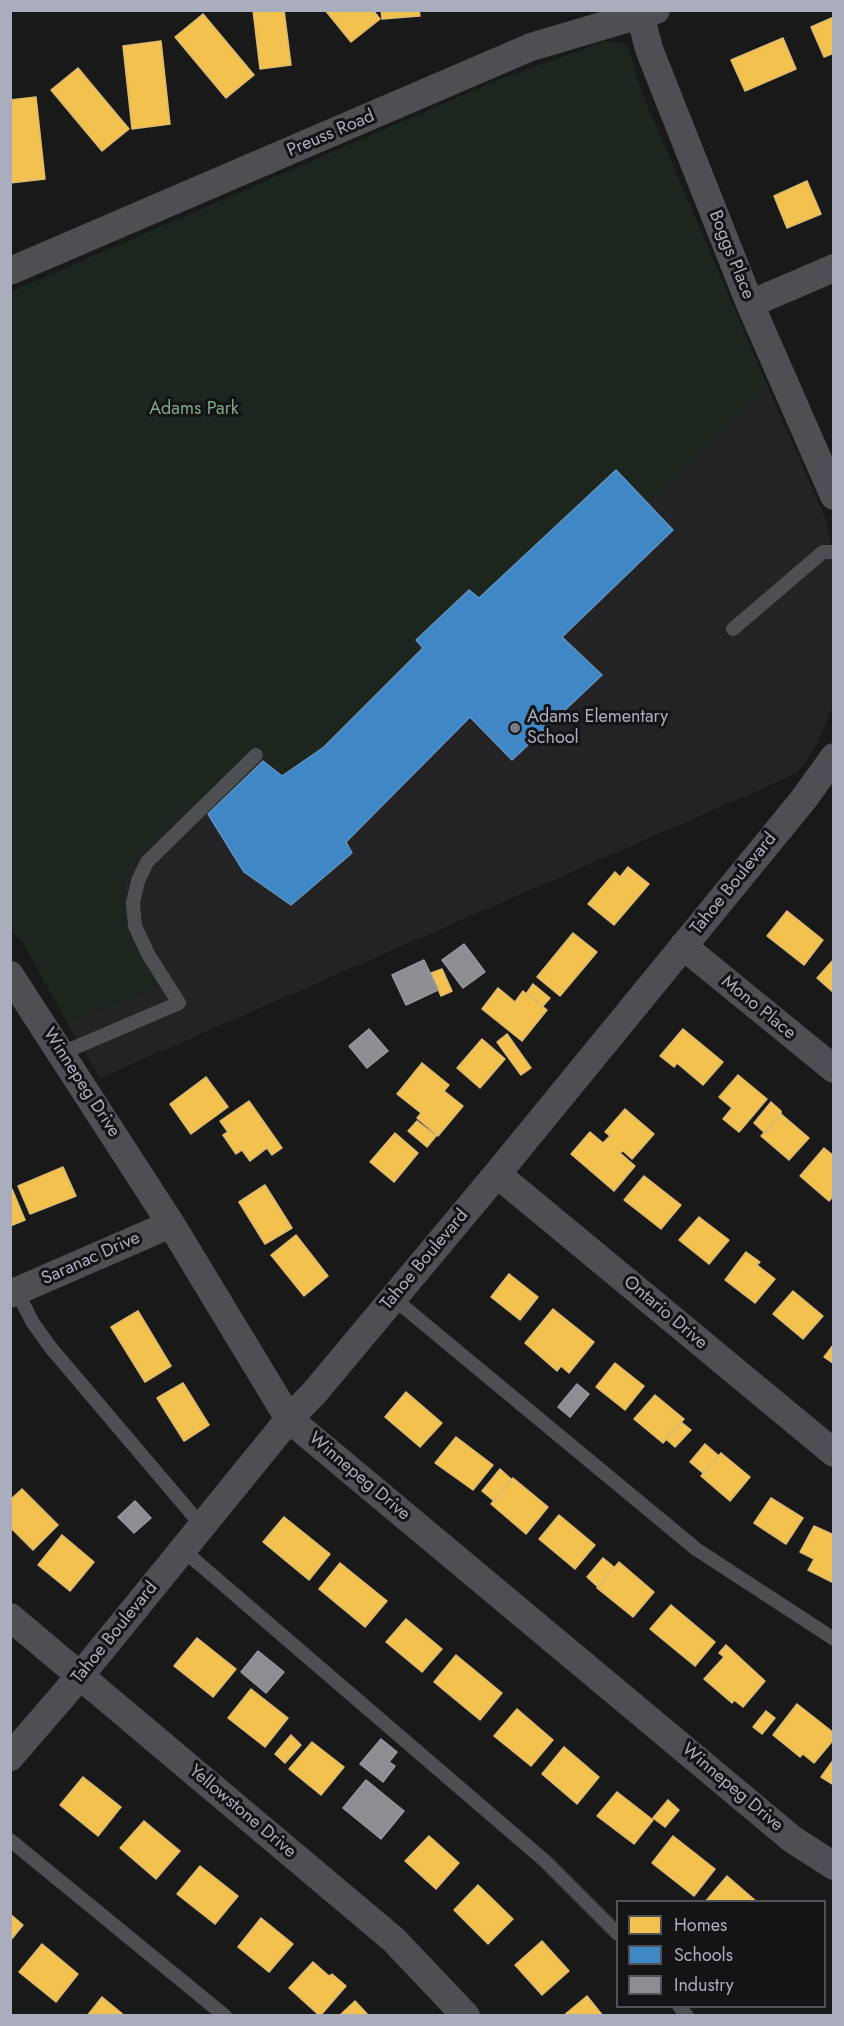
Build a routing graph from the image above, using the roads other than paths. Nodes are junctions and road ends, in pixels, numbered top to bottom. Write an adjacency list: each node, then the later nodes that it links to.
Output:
1 (645, 12): 3 (street, Preuss Road); 4 (street, Boggs Place)
2 (834, 268): 4 (street)
3 (10, 271)
4 (750, 304): 5 (street, Boggs Place)
5 (834, 496)
6 (834, 552): 7 (lane)
7 (733, 629)
8 (256, 755): 12 (lane)
9 (834, 757): 10 (street, Tahoe Boulevard)
10 (683, 946): 13 (street, Mono Place); 14 (street, Tahoe Boulevard)
11 (10, 975): 12 (street, Winnepeg Drive)
12 (62, 1053): 15 (street, Winnepeg Drive)
13 (834, 1069)
14 (497, 1174): 17 (street, Tahoe Boulevard); 19 (street, Ontario Drive)
15 (171, 1224): 16 (street, Saranac Drive); 18 (street, Winnepeg Drive)
16 (14, 1293): 20 (lane)
17 (393, 1298): 18 (street, Tahoe Boulevard); 23 (lane)
18 (289, 1419): 20 (street, Tahoe Boulevard); 27 (street, Winnepeg Drive)
19 (834, 1453)
20 (202, 1526): 21 (street, Tahoe Boulevard)
21 (183, 1550): 24 (street, Tahoe Boulevard); 28 (lane)
22 (10, 1617): 24 (street, Yellowstone Drive)
23 (834, 1639)
24 (80, 1676): 25 (street, Tahoe Boulevard); 30 (street, Yellowstone Drive)
25 (10, 1757)
26 (10, 1840): 29 (lane)
27 (834, 1866)
28 (616, 1932)
29 (225, 2016)
30 (466, 2016)

